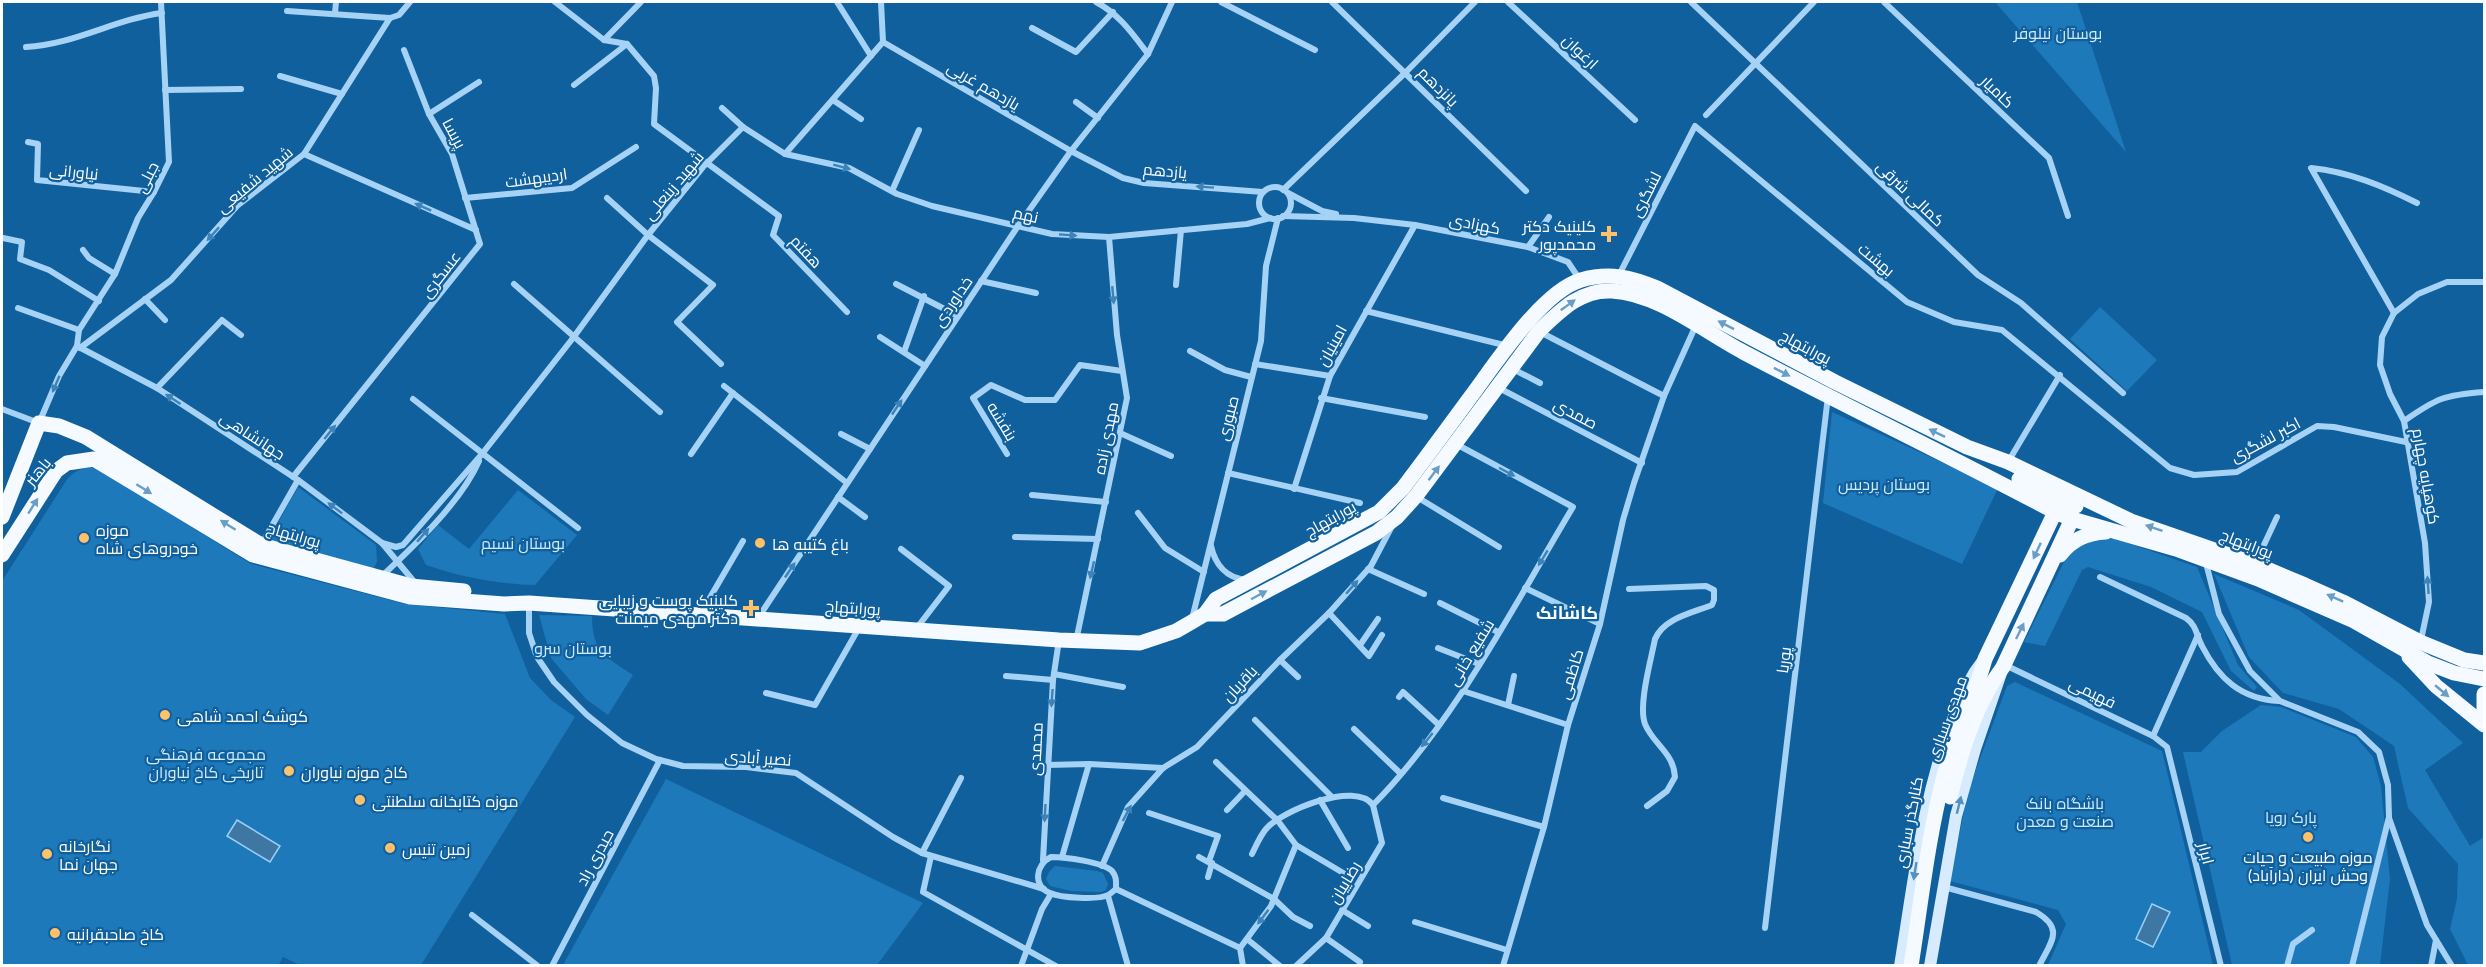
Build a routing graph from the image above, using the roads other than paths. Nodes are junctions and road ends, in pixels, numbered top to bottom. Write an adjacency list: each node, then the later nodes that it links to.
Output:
1 (161, 2): 19 (street, جبلی)
2 (336, 2): 20 (street)
3 (410, 2): 21 (street, شهید شفیعی)
4 (555, 2): 23 (street)
5 (640, 2): 23 (street)
6 (837, 2): 30 (street)
7 (881, 2): 24 (street)
8 (1096, 2): 18 (street)
9 (1172, 2): 29 (street, خداوردی)
10 (1221, 2): 28 (street)
11 (1332, 2): 32 (street, پانزدهم)
12 (1475, 2): 32 (street)
13 (1508, 2): 46 (street, ارغوان)
14 (1691, 2): 31 (street, کمالی شرقی)
15 (1814, 2): 31 (street)
16 (1884, 2): 64 (street, کامیار)
17 (287, 11): 20 (street)
18 (1113, 12): 22 (street); 29 (street)
19 (162, 13): 26 (street); 37 (street, جبلی)
20 (335, 13): 21 (street)
21 (390, 18): 38 (street, شهید شفیعی)
22 (1032, 28)
23 (604, 40): 25 (street)
24 (883, 42): 30 (street); 52 (street, یازدهم غربی)
25 (627, 44): 35 (street); 55 (street)
26 (26, 47)
27 (404, 50): 42 (street, پریسا)
28 (1315, 50)
29 (1148, 54): 44 (street, خداوردی)
30 (871, 56): 39 (street)
31 (1754, 63): 43 (street); 123 (street, کمالی شرقی)
32 (1406, 72): 57 (street); 58 (street, پانزدهم)
33 (280, 76): 38 (street)
34 (479, 82): 42 (street)
35 (573, 85)
36 (242, 88): 37 (street)
37 (165, 90): 59 (street, جبلی)
38 (342, 94): 53 (street, شهید شفیعی)
39 (833, 100): 45 (street); 54 (street)
40 (1076, 102): 44 (street)
41 (722, 108): 48 (street)
42 (429, 114): 61 (street, پریسا)
43 (1706, 115)
44 (1098, 118): 52 (street, خداوردی)
45 (861, 119)
46 (1635, 120)
47 (1695, 126): 79 (street, لشگری); 113 (street, بهشت)
48 (743, 128): 54 (street); 55 (street, شهید زینعلی)
49 (919, 130): 56 (street)
50 (28, 142): 59 (street, نیاورانی)
51 (636, 147): 61 (street, اردیبهشت)
52 (1071, 151): 60 (street, یازدهم, one-way to 52); 70 (street, خداوردی)
53 (304, 154): 71 (street, one-way to 53); 88 (street, شهید شفیعی, one-way to 88)
54 (785, 154): 56 (street, نهم, one-way to 56)
55 (707, 162): 73 (street, شهید زینعلی); 92 (street, هفتم)
56 (892, 191): 70 (street, نهم)
57 (1285, 191): 60 (street); 65 (street); 68 (street, کهزادی)
58 (1526, 191)
59 (154, 192): 78 (street, جبلی)
60 (1263, 192): 67 (street)
61 (465, 198): 71 (street, پریسا)
62 (607, 198): 73 (street)
63 (2417, 203): 93 (street)
64 (2068, 216)
65 (1280, 217): 67 (street); 68 (street, کهزادی); 109 (street, صبوری)
66 (1549, 217): 76 (street)
67 (1270, 218): 72 (street, نهم)
68 (1354, 218): 69 (street, کهزادی)
69 (1415, 225): 76 (street, کهزادی); 91 (street, امینیان)
70 (1018, 226): 74 (street, نهم, one-way to 74); 81 (street, خداوردی)
71 (477, 230): 146 (street, عسگری, one-way to 71)
72 (1181, 230): 74 (street, نهم); 85 (street)
73 (648, 235): 102 (street, شهید زینعلی); 108 (street)
74 (1108, 237): 112 (street, مهدی زاده, one-way to 112)
75 (3, 238): 89 (street)
76 (1528, 247): 80 (street, کهزادی)
77 (83, 250): 78 (street)
78 (115, 274): 89 (street, جبلی)
79 (1619, 275): 80 (main road, پورابتهاج); 100 (main road, پورابتهاج, one-way to 79)
80 (1580, 280): 103 (main road, پورابتهاج)
81 (981, 281): 86 (street); 94 (street, خداوردی)
82 (2484, 282): 93 (street, کوهپایه چهارم)
83 (514, 284): 102 (street)
84 (896, 284): 87 (street)
85 (1176, 285)
86 (1036, 293)
87 (924, 296): 94 (street); 107 (street)
88 (145, 299): 95 (street); 104 (street, شهید شفیعی)
89 (99, 301): 97 (street, جبلی)
90 (18, 308): 97 (street)
91 (1366, 311): 103 (street); 114 (street, امینیان)
92 (847, 312)
93 (2394, 313): 130 (street, کوهپایه چهارم)
94 (958, 316): 110 (street, خداوردی)
95 (165, 320)
96 (1696, 326): 98 (main road, پورابتهاج, one-way to 96); 106 (main road, پورابتهاج); 124 (street, کاظمی)
97 (79, 330): 104 (street, جبلی)
98 (1539, 331): 111 (main road, پورابتهاج); 124 (street)
99 (241, 335): 119 (street)
100 (1749, 336): 106 (main road); 120 (main road, پورابتهاج)
101 (880, 337): 107 (street)
102 (573, 338): 128 (street); 138 (street, شهید زینعلی)
103 (1508, 346): 179 (main road, پورابتهاج)
104 (78, 347): 119 (street, جهانشاهی); 131 (street, one-way to 131)
105 (1190, 351): 115 (street)
106 (1741, 351): 120 (main road, پورابتهاج, one-way to 120)
107 (904, 352): 110 (street)
108 (721, 364)
109 (1255, 364): 114 (street); 115 (street, صبوری)
110 (925, 366): 137 (street, خداوردی, one-way to 110)
111 (1511, 368): 116 (street); 118 (main road, پورابتهاج)
112 (1122, 371): 132 (street, مهدی زاده); 140 (street, بنفشه)
113 (2060, 375): 134 (street, اکبر لشگری); 143 (street)
114 (1330, 376): 125 (street, امینیان)
115 (1251, 377): 145 (street, صبوری)
116 (1540, 383)
117 (724, 386): 122 (street)
118 (1497, 386): 135 (main road, پورابتهاج); 144 (street, صمدی)
119 (157, 388): 146 (street, جهانشاهی, one-way to 119)
120 (1832, 389): 136 (main road, پورابتهاج, one-way to 120); 154 (main road, پورابتهاج); 274 (street, پوریا)
121 (2484, 392): 130 (street)
122 (734, 393): 139 (street); 147 (street)
123 (2123, 393)
124 (1664, 396): 144 (street, کاظمی)
125 (1321, 398): 129 (street); 148 (street, امینیان)
126 (413, 399): 138 (street)
127 (2, 409): 131 (street)
128 (660, 412)
129 (1425, 417)
130 (2404, 421): 134 (street, کوهپایه چهارم)
131 (39, 423): 156 (main road, باهنر); 167 (main road, پورابتهاج, one-way to 131)
132 (1120, 433): 141 (street); 152 (street, مهدی زاده)
133 (841, 434): 137 (street)
134 (2406, 442): 204 (street, کوهپایه چهارم, one-way to 134)
135 (1455, 444): 150 (main road, پورابتهاج, one-way to 135); 182 (street, شفیع خانی, one-way to 182)
136 (1967, 447): 143 (main road, پورابتهاج); 154 (main road)
137 (870, 449): 147 (street, خداوردی)
138 (483, 454): 162 (street); 166 (street, شهید زینعلی); 173 (street, شهید زینعلی, one-way to 138)
139 (691, 454)
140 (1007, 454)
141 (1172, 456)
142 (94, 459): 171 (main road, باهنر, one-way to 142); 180 (main road, پورابتهاج, one-way to 180)
143 (2008, 462): 161 (main road, پورابتهاج)
144 (1642, 463): 195 (street, کاظمی)
145 (1228, 472): 148 (street); 168 (street, صبوری)
146 (296, 479): 166 (street, جهانشاهی, one-way to 146); 167 (street, عسگری)
147 (847, 483): 151 (street, خداوردی)
148 (1294, 489): 153 (street)
149 (1032, 495): 152 (street)
150 (1416, 496): 158 (main road, پورابتهاج); 169 (street)
151 (838, 497): 157 (street); 192 (street, خداوردی, one-way to 151)
152 (1106, 502): 164 (street, مهدی زاده)
153 (1360, 503)
154 (2061, 508): 160 (main road, پورابتهاج); 161 (main road); 185 (main road, مهدی سباری, one-way to 185)
155 (1138, 513): 177 (street)
156 (2, 517)
157 (865, 517)
158 (1397, 517): 176 (street, باقریان); 191 (main road, پورابتهاج, one-way to 158)
159 (2277, 517): 174 (street)
160 (2072, 519): 161 (main road, پورابتهاج); 175 (main road)
161 (2125, 526): 172 (main road, پورابتهاج); 174 (main road, پورابتهاج, one-way to 161); 175 (main road)
162 (578, 528)
163 (1015, 537): 164 (street)
164 (1098, 539): 203 (street, مهدی زاده, one-way to 203)
165 (743, 541): 190 (street)
166 (382, 543): 173 (street, جهانشاهی)
167 (261, 545): 180 (main road, پورابتهاج)
168 (1211, 546): 177 (street, صبوری); 179 (street)
169 (1499, 547)
170 (901, 549): 197 (street)
171 (2, 555)
172 (2205, 559): 207 (main road, پورابتهاج); 223 (street)
173 (396, 563): 180 (street, شهید زینعلی); 181 (street, جهانشاهی)
174 (2255, 564): 200 (main road, پورابتهاج, one-way to 174)
175 (2050, 567): 188 (main road)
176 (1368, 568): 184 (street); 189 (street, باقریان, one-way to 176)
177 (1204, 572): 194 (street, صبوری)
178 (2100, 577): 199 (street)
179 (1252, 581): 191 (main road, پورابتهاج)
180 (379, 582): 181 (main road, پورابتهاج); 186 (main road, پورابتهاج)
181 (418, 586): 186 (main road, پورابتهاج)
182 (1525, 588): 195 (street); 198 (street, شفیع خانی)
183 (1629, 589): 245 (street)
184 (1424, 594)
185 (2013, 600): 188 (main road); 208 (main road, مهدی سباری)
186 (529, 603): 190 (main road, پورابتهاج); 233 (street, نصیر آبادی)
187 (1440, 603): 198 (street)
188 (2031, 609): 212 (main road, one-way to 188)
189 (1329, 613): 205 (street); 209 (street, باقریان)
190 (701, 614): 192 (main road, پورابتهاج)
191 (1205, 614): 194 (main road, پورابتهاج)
192 (757, 619): 196 (main road, پورابتهاج)
193 (1378, 619): 205 (street)
194 (1190, 623): 203 (main road, پورابتهاج)
195 (1600, 624): 228 (street, کاظمی)
196 (861, 626): 197 (main road, پورابتهاج); 220 (street)
197 (916, 630): 202 (main road, پورابتهاج)
198 (1498, 632): 211 (street, شفیع خانی)
199 (2198, 634): 223 (street); 231 (street)
200 (2403, 634): 204 (main road, پورابتهاج); 207 (main road)
201 (1382, 635): 205 (street)
202 (1059, 640): 203 (main road, پورابتهاج); 215 (street, محمدی)
203 (1076, 641)
204 (2421, 642): 210 (main road, پورابتهاج)
205 (1360, 645)
206 (1438, 648): 211 (street)
207 (2404, 651): 217 (main road, پورابتهاج); 229 (main road, one-way to 229)
208 (1985, 659): 292 (main road, کنارگذر سباری, one-way to 292); 293 (main road, مهدی سباری)
209 (1280, 660): 216 (street); 237 (street, باقریان)
210 (2484, 663)
211 (1479, 664): 219 (street, شفیع خانی)
212 (2003, 666): 231 (street, فهیمی); 263 (main road, one-way to 212); 294 (main road)
213 (1006, 676): 215 (street)
214 (1514, 676): 224 (street)
215 (1053, 677): 218 (street); 236 (street, محمدی, one-way to 236)
216 (1298, 677)
217 (2484, 679)
218 (1123, 687)
219 (1463, 691): 224 (street); 227 (street, شفیع خانی)
220 (766, 693)
221 (2484, 694): 225 (main road)
222 (1401, 695): 227 (street)
223 (2280, 701): 248 (street)
224 (1508, 705): 228 (street)
225 (2484, 710)
226 (1255, 720): 241 (street)
227 (1439, 725): 238 (street, شفیع خانی, one-way to 238)
228 (1568, 725): 250 (street, کاظمی)
229 (2484, 725)
230 (1354, 729): 238 (street)
231 (2153, 736): 232 (street, فهیمی)
232 (2167, 747): 297 (street, ابرار)
233 (660, 760): 253 (street, نصیر آبادی); 284 (street, حیدری راد)
234 (1216, 762): 240 (street)
235 (1089, 764): 236 (street); 237 (street); 257 (street)
236 (1047, 765): 258 (street, محمدی, one-way to 258)
237 (1163, 768): 260 (street, باقریان, one-way to 237)
238 (1400, 773): 244 (street, شفیع خانی)
239 (961, 778): 253 (street)
240 (1245, 791): 246 (street); 249 (street)
241 (1330, 796): 243 (street); 244 (street)
242 (1443, 798): 250 (street)
243 (1320, 800): 249 (street); 252 (street)
244 (1375, 803): 269 (street, رضاییان)
245 (1647, 806)
246 (1227, 810)
247 (1149, 813): 259 (street)
248 (2389, 817): 278 (street); 299 (street)
249 (1278, 821): 251 (street); 254 (street)
250 (1544, 827): 280 (street, کاظمی)
251 (1296, 845): 261 (street); 268 (street)
252 (1348, 848)
253 (922, 852): 255 (street, نصیر آبادی)
254 (1252, 854)
255 (931, 856): 265 (street, نصیر آبادی); 281 (street)
256 (1199, 856): 259 (street)
257 (1062, 857): 258 (street); 260 (street)
258 (1043, 860): 265 (street, محمدی)
259 (1211, 862): 262 (street); 268 (street)
260 (1102, 866): 264 (street)
261 (1345, 874)
262 (1208, 877)
263 (1944, 887): 295 (main road); 296 (street)
264 (1116, 889): 267 (street); 279 (street)
265 (1044, 890): 266 (street, نصیر آبادی)
266 (1051, 894): 267 (street); 281 (street)
267 (1108, 896): 287 (street)
268 (1275, 899): 272 (street); 277 (street, one-way to 277)
269 (1342, 910): 273 (street); 276 (street, رضاییان)
270 (472, 915): 283 (street)
271 (1415, 922): 280 (street)
272 (1310, 926)
273 (1368, 926)
274 (1765, 928)
275 (2312, 930): 298 (street)
276 (1326, 938): 282 (street); 290 (street, رضاییان)
277 (1247, 939): 279 (street); 289 (street)
278 (2436, 939): 300 (street); 301 (street)
279 (1240, 948): 288 (street)
280 (1507, 950): 291 (street, کاظمی)
281 (1027, 952): 285 (street); 286 (street)
282 (1360, 962)
283 (537, 966)
284 (552, 966)
285 (1021, 966)
286 (1056, 966)
287 (1128, 966)
288 (1243, 966)
289 (1280, 966)
290 (1296, 966)
291 (1503, 966)
292 (1900, 966)
293 (1911, 966)
294 (1920, 966)
295 (1930, 966)
296 (2039, 966)
297 (2221, 966)
298 (2287, 966)
299 (2352, 966)
300 (2431, 966)
301 (2451, 966)

